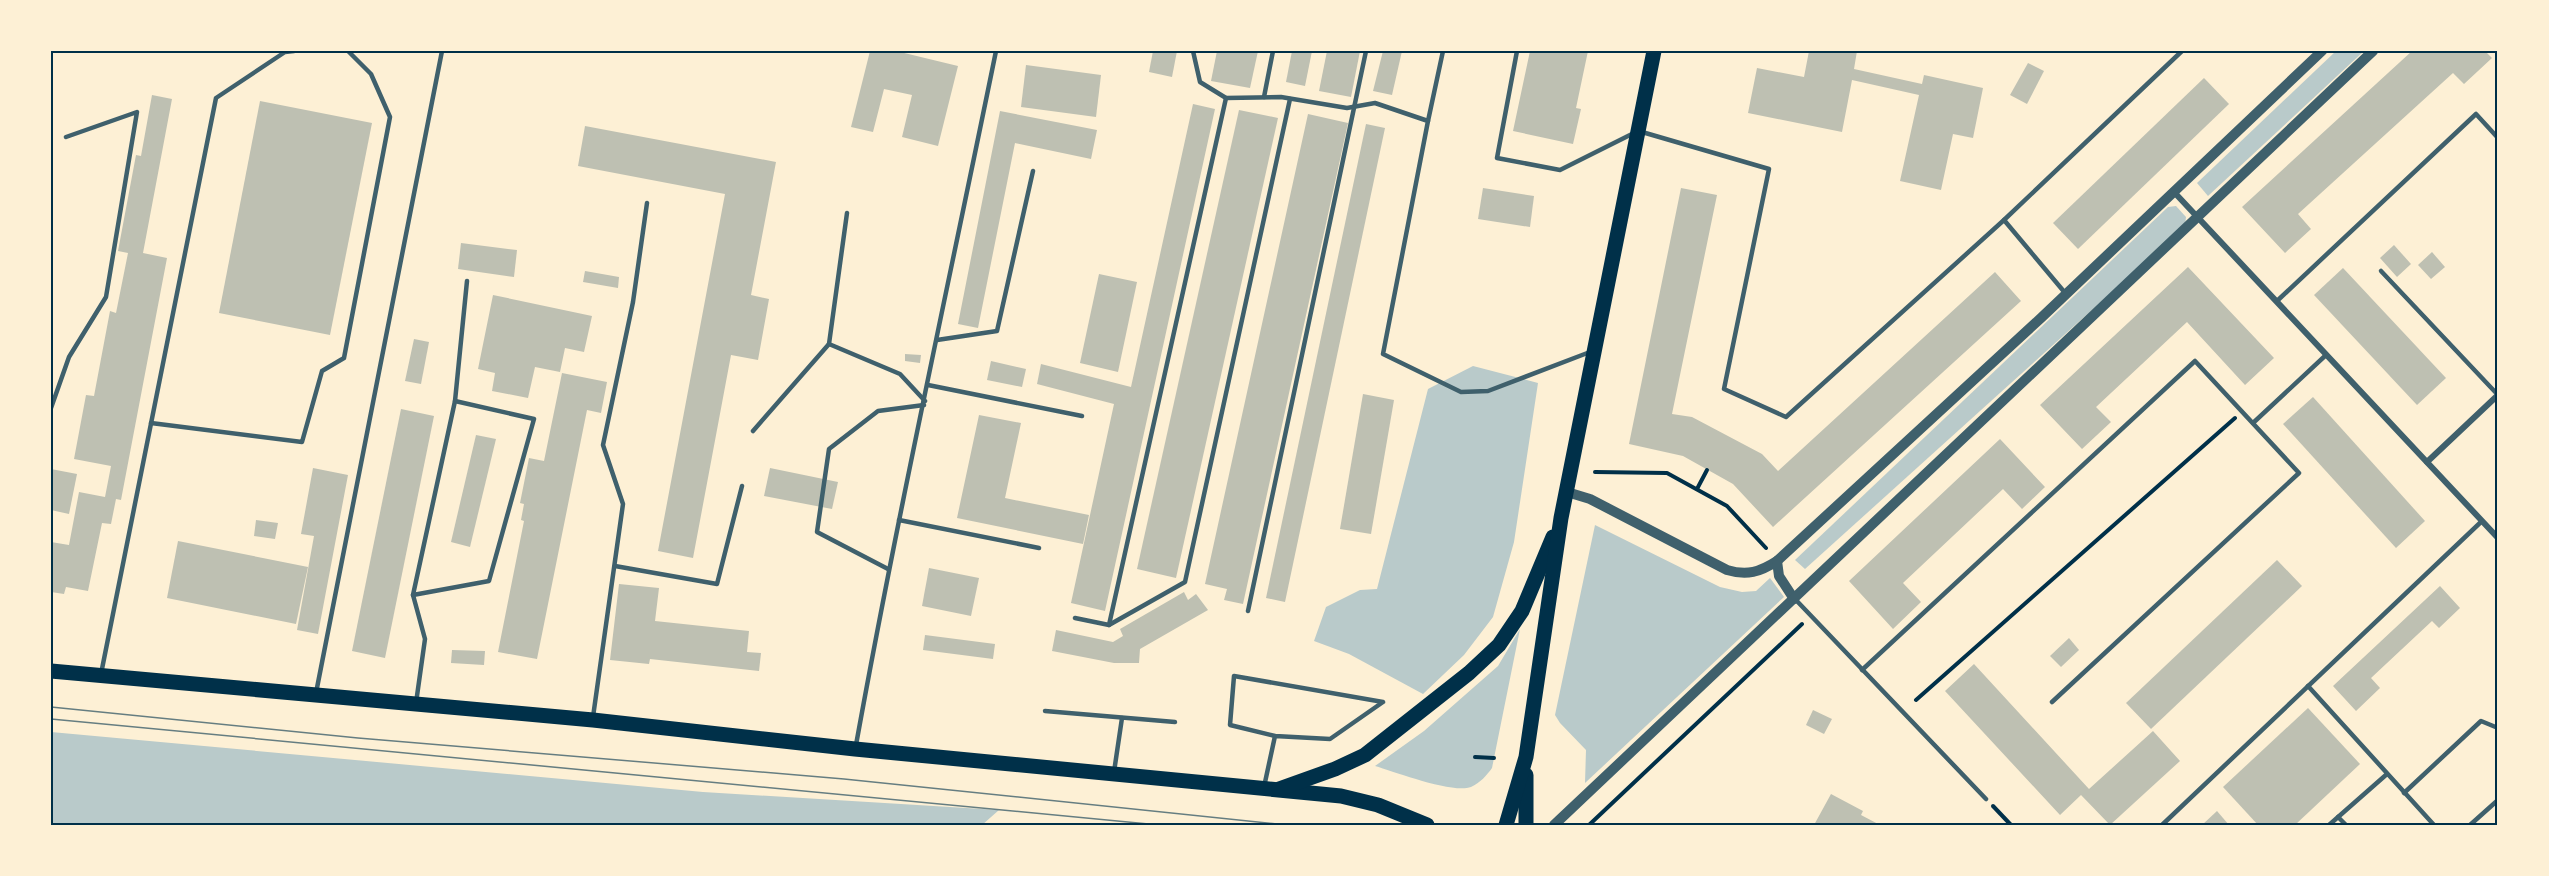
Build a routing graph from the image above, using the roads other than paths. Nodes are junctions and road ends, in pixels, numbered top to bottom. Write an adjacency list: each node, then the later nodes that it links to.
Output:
1 (294, 51): 42 (lane)
2 (348, 51): 42 (lane)
3 (442, 51): 65 (lane)
4 (996, 51): 32 (lane)
5 (1193, 51): 15 (lane)
6 (1273, 51): 14 (lane)
7 (1366, 51): 17 (lane)
8 (1443, 51): 18 (lane)
9 (1517, 51): 19 (lane)
10 (1654, 51): 19 (main road)
11 (2182, 51): 27 (lane)
12 (2322, 51): 23 (street)
13 (2373, 51): 26 (street)
14 (1264, 97): 15 (lane); 16 (lane)
15 (1226, 98): 60 (lane)
16 (1290, 99): 17 (lane); 60 (lane)
17 (1354, 107): 18 (lane); 58 (lane)
18 (1428, 122): 34 (lane)
19 (1638, 131): 27 (lane); 34 (main road)
20 (66, 137): 40 (lane)
21 (2498, 138): 31 (lane)
22 (1033, 171): 32 (lane)
23 (2174, 192): 26 (street); 30 (street)
24 (647, 203): 54 (lane)
25 (847, 213): 33 (lane)
26 (2198, 217): 31 (street); 57 (street)
27 (2004, 220): 30 (lane)
28 (2381, 271): 37 (lane)
29 (467, 281): 38 (lane)
30 (2066, 294): 53 (street)
31 (2277, 301): 35 (street)
32 (937, 340): 36 (lane)
33 (829, 344): 39 (lane); 44 (lane)
34 (1595, 350): 47 (main road)
35 (2326, 355): 43 (lane); 45 (street)
36 (928, 385): 39 (lane); 41 (lane)
37 (2498, 395): 45 (street)
38 (455, 401): 56 (lane); 56 (lane)
39 (925, 403): 49 (lane); 55 (lane)
40 (51, 408)
41 (1082, 416)
42 (152, 423): 63 (lane)
43 (2253, 423): 61 (lane); 66 (lane)
44 (753, 431)
45 (2427, 462): 50 (street)
46 (742, 486): 54 (lane)
47 (1566, 492): 48 (main road); 53 (street)
48 (1562, 518): 75 (main road); 78 (main road)
49 (899, 520): 52 (lane); 55 (lane)
50 (2482, 521): 51 (street); 64 (lane)
51 (2498, 538)
52 (1039, 548)
53 (1777, 561): 57 (street)
54 (615, 566): 70 (lane)
55 (888, 569): 74 (lane)
56 (413, 596): 67 (lane)
57 (1794, 598): 61 (lane); 86 (street)
58 (1248, 611)
59 (1076, 618): 60 (lane)
60 (1109, 625)
61 (1862, 670): 80 (lane)
62 (51, 671): 63 (main road)
63 (101, 676): 65 (main road)
64 (2308, 686): 76 (lane); 87 (lane)
65 (316, 695): 67 (main road)
66 (2052, 702)
67 (416, 703): 70 (main road)
68 (1045, 711): 69 (lane)
69 (1122, 718): 71 (lane); 77 (lane)
70 (593, 720): 74 (main road)
71 (1175, 722)
72 (2498, 728): 79 (lane)
73 (1275, 736): 73 (lane); 78 (lane)
74 (855, 749): 77 (main road)
75 (1526, 757): 84 (main road); 85 (main road)
76 (2387, 774): 79 (lane); 82 (lane)
77 (1114, 775): 78 (main road)
78 (1269, 790): 83 (main road)
79 (2404, 793): 90 (lane)
80 (1986, 799)
81 (2498, 800): 91 (lane)
82 (2338, 817): 88 (lane); 89 (lane)
83 (1427, 825)
84 (1506, 825)
85 (1526, 825)
86 (1554, 825)
87 (2162, 825)
88 (2329, 825)
89 (2346, 825)
90 (2434, 825)
91 (2470, 825)

